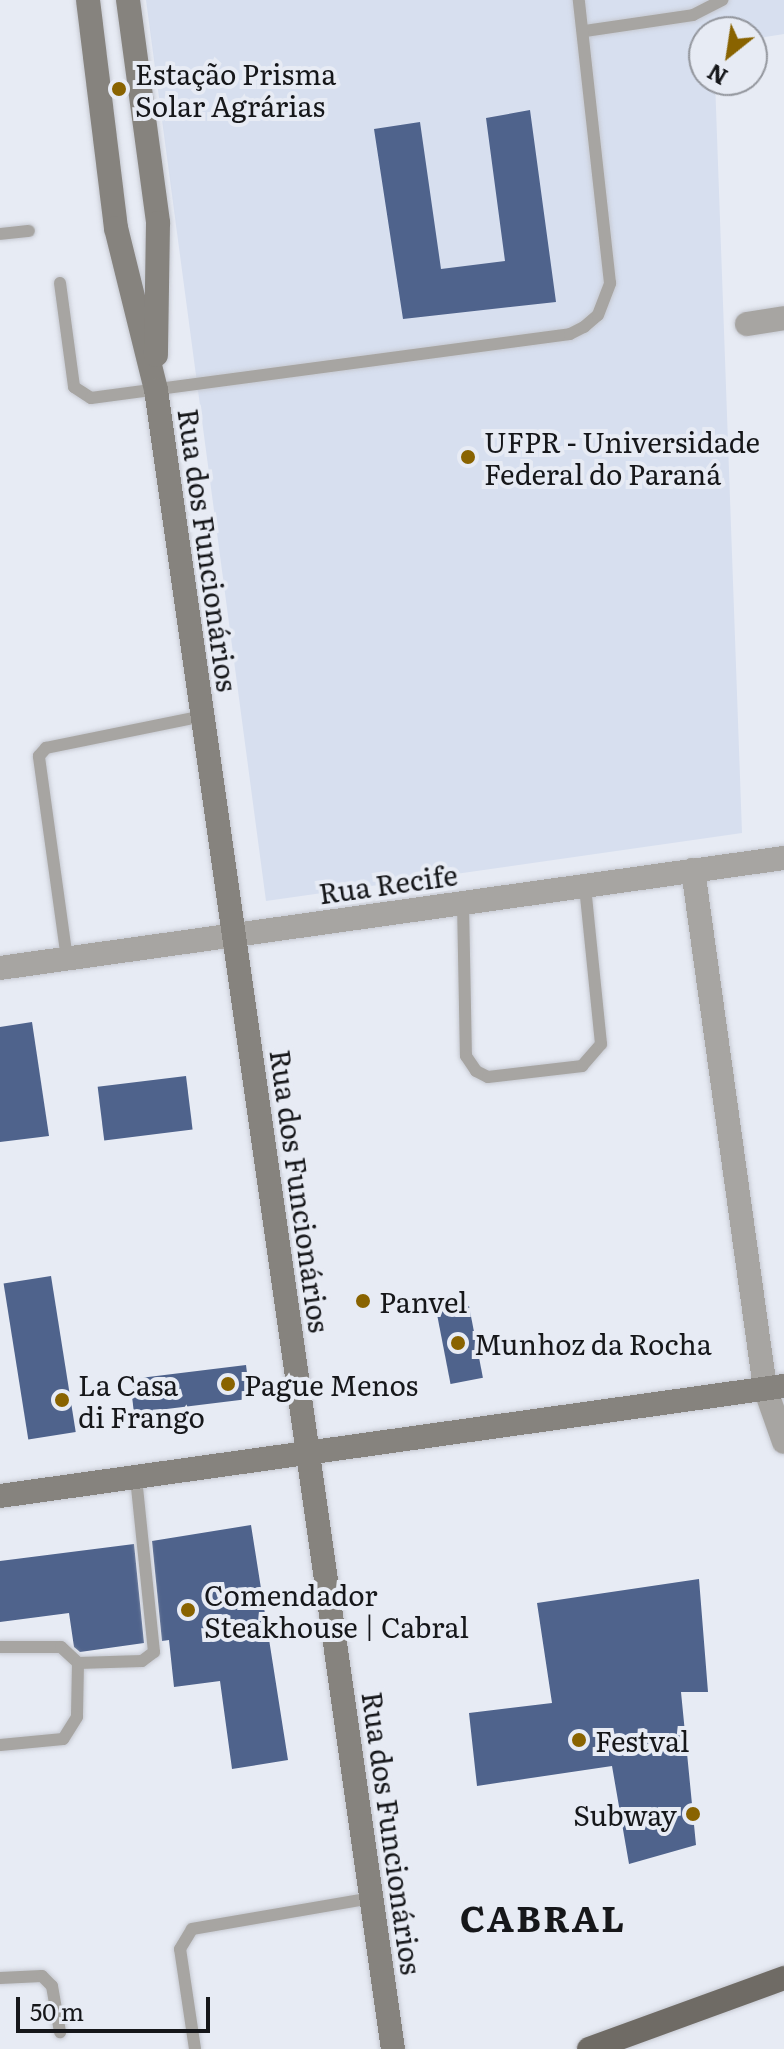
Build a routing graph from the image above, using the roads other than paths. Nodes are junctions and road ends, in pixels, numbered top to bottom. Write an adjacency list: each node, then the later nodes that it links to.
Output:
1 (88, 0): 11 (street, Rua dos Funcionários)
2 (128, 0): 11 (street, Rua dos Funcionários)
3 (579, 0): 5 (lane)
4 (722, 0): 5 (lane)
5 (585, 31): 11 (lane)
6 (29, 231): 7 (lane)
7 (0, 234)
8 (60, 283): 11 (lane)
9 (784, 318): 10 (street)
10 (747, 324)
11 (156, 390): 12 (street, Rua dos Funcionários)
12 (203, 716): 17 (street, Rua dos Funcionários); 18 (lane)
13 (784, 858): 14 (street, Rua Recife)
14 (693, 870): 15 (street, Rua Recife); 20 (street)
15 (585, 886): 16 (street, Rua Recife); 16 (lane)
16 (463, 903): 17 (street, Rua Recife)
17 (234, 935): 18 (street, Rua Recife); 22 (street, Rua dos Funcionários)
18 (67, 959): 19 (street, Rua Recife)
19 (0, 968)
20 (774, 1387): 21 (street); 22 (street)
21 (784, 1442)
22 (308, 1452): 23 (street); 28 (street, Rua dos Funcionários)
23 (136, 1477): 24 (street); 26 (lane)
24 (0, 1496)
25 (0, 1647): 26 (lane)
26 (78, 1663): 27 (lane)
27 (0, 1745)
28 (372, 1898): 32 (lane); 33 (street, Rua dos Funcionários)
29 (0, 1978): 31 (lane)
30 (784, 1978): 34 (main road)
31 (60, 2032)
32 (195, 2049)
33 (393, 2049)
34 (589, 2049)

